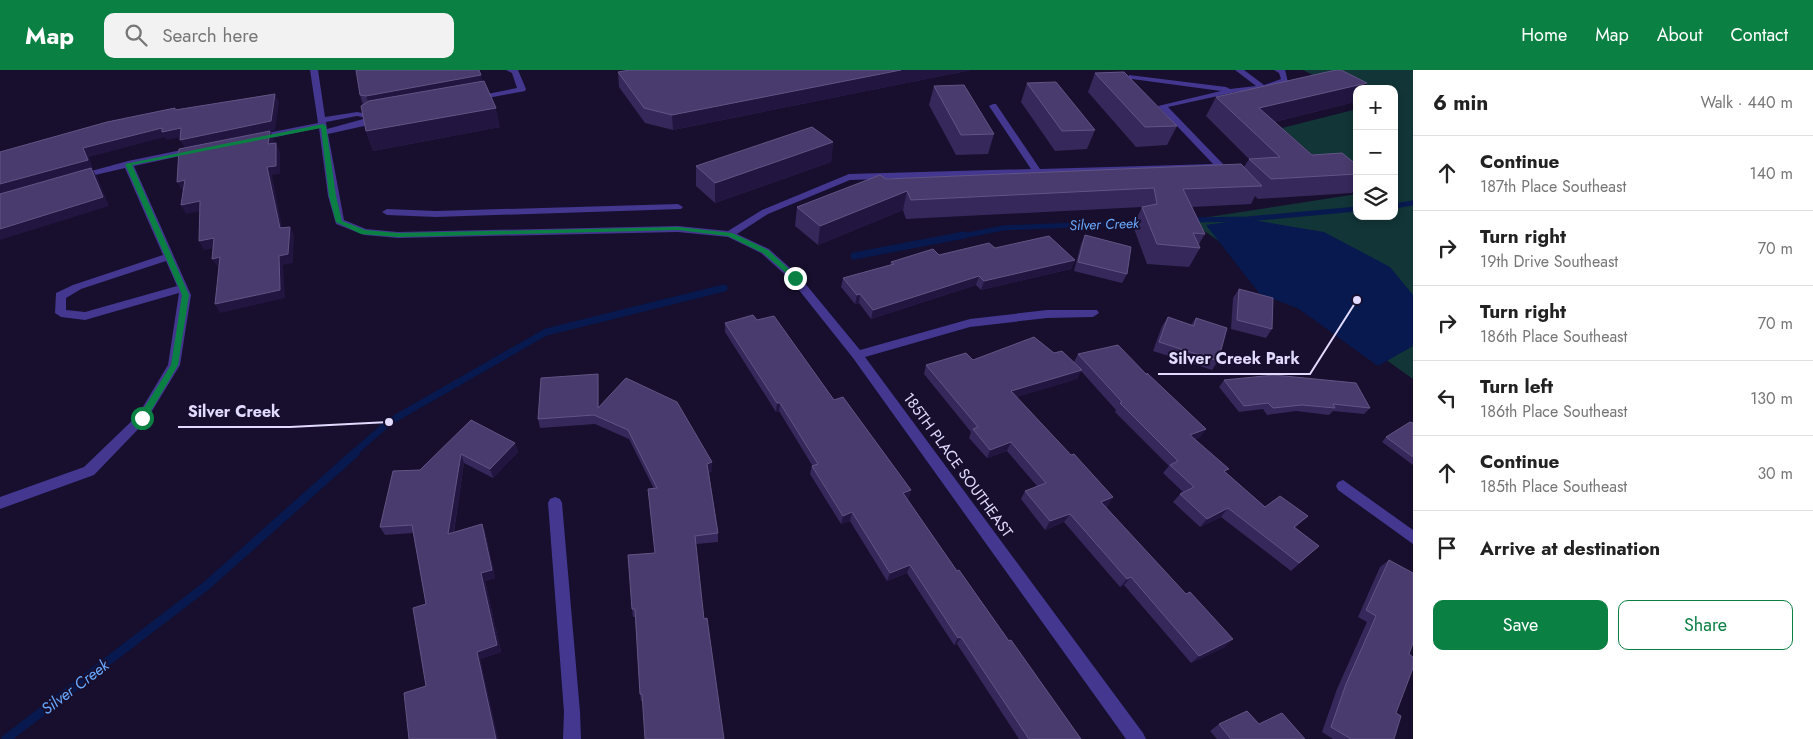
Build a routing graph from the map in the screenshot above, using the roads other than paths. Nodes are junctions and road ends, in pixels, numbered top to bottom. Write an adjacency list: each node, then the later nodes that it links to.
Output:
1 (314, 70): 11 (street)
2 (510, 70): 8 (street)
3 (1239, 70): 6 (street)
4 (1278, 70): 6 (street)
5 (1132, 77): 7 (street)
6 (1263, 88): 7 (street)
7 (1236, 90): 15 (street)
8 (467, 100)
9 (993, 106): 15 (street)
10 (391, 114): 11 (street)
11 (323, 126): 12 (street); 23 (street, 185TH PLACE SOUTHEAST)
12 (245, 141)
13 (206, 148): 14 (street)
14 (128, 164): 16 (street); 24 (street)
15 (1036, 170): 22 (street)
16 (70, 177)
17 (678, 207): 18 (street)
18 (593, 209): 20 (street); 21 (street)
19 (387, 212): 20 (street)
20 (416, 213): 23 (street)
21 (588, 231): 22 (street, 185TH PLACE SOUTHEAST); 23 (street, 185TH PLACE SOUTHEAST)
22 (730, 234): 27 (street, 185TH PLACE SOUTHEAST)
23 (398, 235)
24 (169, 256): 25 (street); 25 (street)
25 (183, 288): 30 (street)
26 (1093, 313): 27 (street)
27 (857, 355): 33 (street, 185TH PLACE SOUTHEAST)
28 (1343, 486): 31 (street)
29 (554, 502): 32 (street)
30 (0, 503)
31 (1413, 538)
32 (572, 739)
33 (1138, 739)

